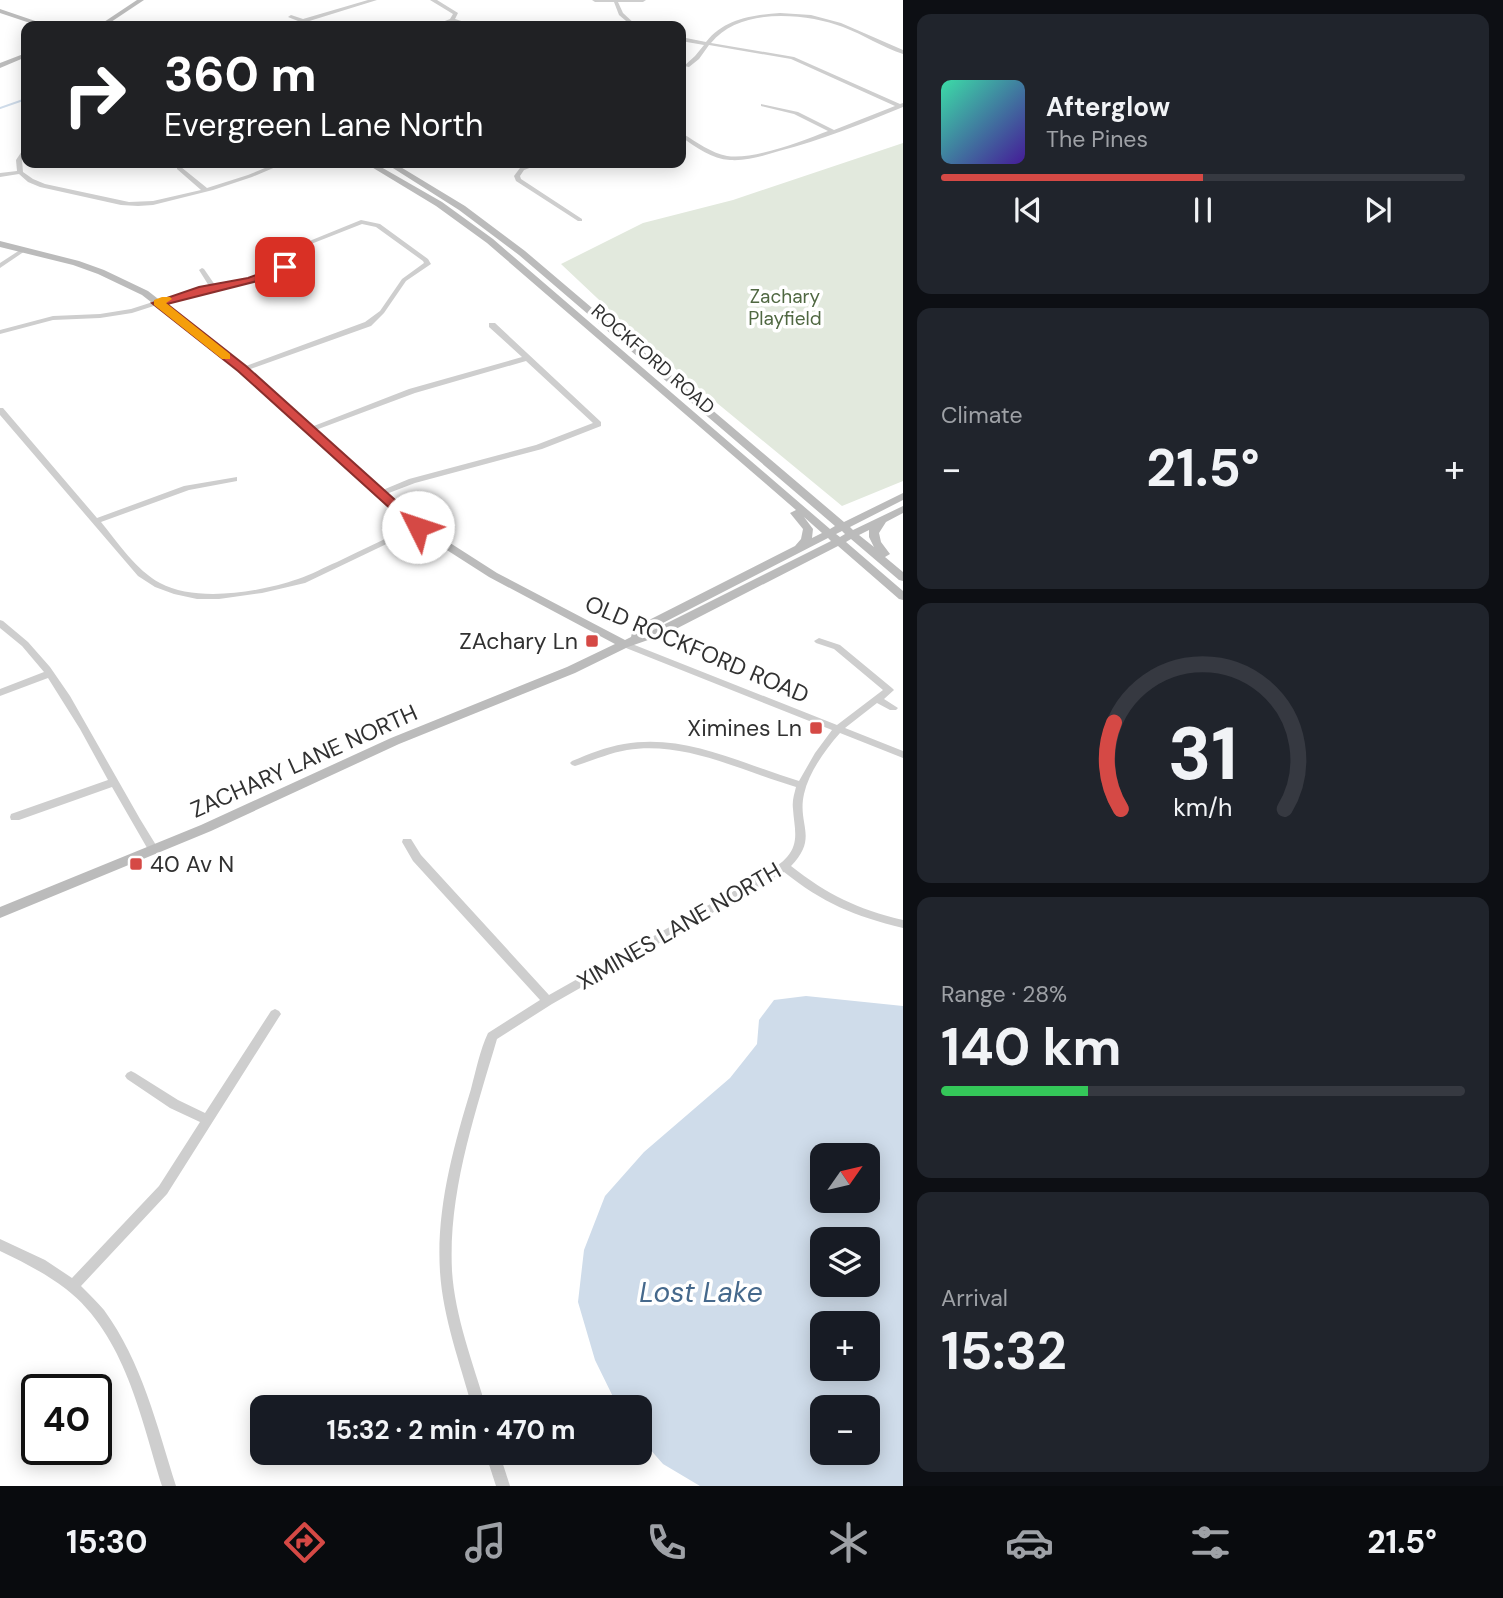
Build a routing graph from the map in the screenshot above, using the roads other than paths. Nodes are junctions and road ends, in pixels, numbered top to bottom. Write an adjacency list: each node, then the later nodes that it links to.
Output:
1 (142, 0): 12 (main road)
2 (374, 0): 8 (street)
3 (433, 0): 10 (street)
4 (595, 0): 6 (street)
5 (643, 0): 6 (street)
6 (616, 2): 15 (street)
7 (0, 11): 11 (main road)
8 (291, 17)
9 (0, 18): 16 (main road)
10 (452, 20): 13 (street); 14 (street)
11 (31, 21)
12 (110, 21)
13 (449, 21)
14 (456, 21)
15 (629, 21)
16 (21, 25)
17 (686, 40): 18 (street)
18 (708, 43): 19 (street); 22 (street); 24 (street)
19 (903, 52)
20 (21, 57): 21 (main road)
21 (0, 66)
22 (687, 66)
23 (763, 105): 25 (street)
24 (901, 106): 25 (street)
25 (832, 131): 26 (street)
26 (686, 138)
27 (21, 157): 33 (street)
28 (179, 168): 35 (street)
29 (271, 168): 35 (street)
30 (378, 168): 49 (main road, ROCKFORD ROAD)
31 (398, 168): 56 (main road, ROCKFORD ROAD)
32 (525, 168): 36 (street)
33 (20, 172): 34 (street); 35 (street)
34 (0, 175)
35 (204, 189)
36 (580, 220)
37 (0, 244): 38 (street, OLD ROCKFORD ROAD)
38 (25, 249): 39 (street); 42 (street, OLD ROCKFORD ROAD)
39 (0, 266)
40 (202, 270): 41 (street)
41 (213, 287): 42 (street); 46 (street)
42 (158, 303): 44 (street); 46 (street, OLD ROCKFORD ROAD)
43 (492, 325): 45 (street)
44 (0, 332)
45 (527, 358): 48 (street); 51 (street)
46 (242, 369): 48 (street, OLD ROCKFORD ROAD)
47 (0, 410): 55 (street)
48 (310, 429): 51 (street, OLD ROCKFORD ROAD)
49 (732, 450): 58 (main road, ROCKFORD ROAD); 61 (main road)
50 (234, 479): 55 (street)
51 (381, 494): 57 (street, OLD ROCKFORD ROAD)
52 (903, 496): 56 (main road, ZACHARY LANE NORTH)
53 (903, 509): 54 (main road, ZACHARY LANE NORTH)
54 (886, 517): 59 (main road, ZACHARY LANE NORTH); 62 (main road)
55 (95, 521): 57 (street)
56 (842, 525): 58 (main road, ZACHARY LANE NORTH); 59 (main road, ROCKFORD ROAD)
57 (418, 527): 69 (street, OLD ROCKFORD ROAD)
58 (827, 533): 60 (street, ROCKFORD ROAD); 61 (main road, ZACHARY LANE NORTH)
59 (853, 535): 60 (main road, ZACHARY LANE NORTH); 63 (main road, ROCKFORD ROAD)
60 (838, 542): 65 (main road, ROCKFORD ROAD); 66 (main road, ZACHARY LANE NORTH)
61 (800, 547): 64 (main road, ZACHARY LANE NORTH)
62 (903, 571)
63 (903, 578)
64 (707, 595): 66 (main road); 69 (main road, ZACHARY LANE NORTH)
65 (903, 597)
66 (719, 604): 69 (main road, ZACHARY LANE NORTH)
67 (0, 622): 70 (street)
68 (819, 641): 72 (street)
69 (624, 644): 74 (street, OLD ROCKFORD ROAD); 81 (main road, ZACHARY LANE NORTH)
70 (48, 674): 71 (street); 77 (street)
71 (0, 693)
72 (877, 699): 73 (street); 74 (street)
73 (893, 708)
74 (838, 729): 75 (street, OLD ROCKFORD ROAD); 78 (street)
75 (903, 755)
76 (575, 763): 78 (street)
77 (114, 782): 79 (street); 81 (street)
78 (801, 785): 82 (street, XIMINES LANE NORTH)
79 (15, 817)
80 (407, 842): 85 (street)
81 (154, 850): 83 (main road, ZACHARY LANE NORTH)
82 (785, 867): 84 (street); 85 (street, XIMINES LANE NORTH)
83 (0, 914)
84 (903, 924)
85 (548, 1001): 91 (street, XIMINES LANE NORTH)
86 (275, 1014): 88 (street)
87 (131, 1076): 88 (street)
88 (208, 1120): 90 (street)
89 (0, 1245): 90 (street)
90 (73, 1286): 93 (street)
91 (476, 1395)
92 (496, 1465): 94 (street)
93 (169, 1486)
94 (503, 1486)

